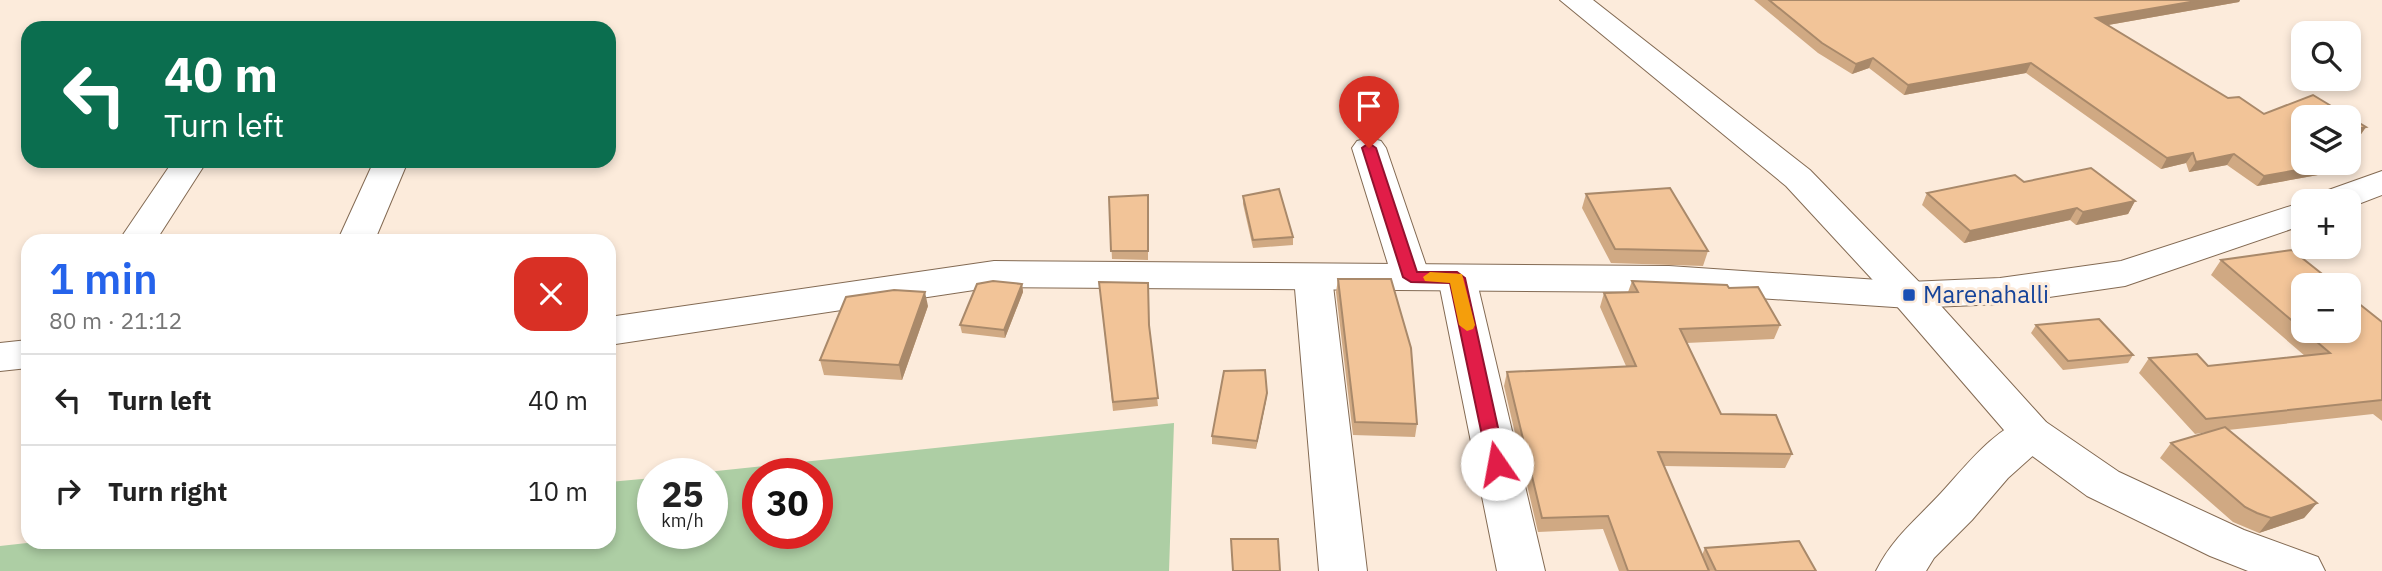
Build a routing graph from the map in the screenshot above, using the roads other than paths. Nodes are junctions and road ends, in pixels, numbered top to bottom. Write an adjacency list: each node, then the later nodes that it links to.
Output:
1 (1575, 0): 13 (street)
2 (1369, 148): 11 (street)
3 (185, 168): 8 (street)
4 (388, 168): 9 (street)
5 (2382, 182): 6 (street)
6 (2361, 190)
7 (2291, 217): 13 (street)
8 (141, 234)
9 (359, 234)
10 (1313, 277): 11 (street); 14 (street); 18 (street)
11 (1411, 277): 12 (street)
12 (1457, 278): 13 (street); 19 (street)
13 (1909, 295): 17 (street)
14 (616, 330)
15 (21, 355): 16 (street)
16 (0, 357)
17 (2031, 433): 20 (street); 21 (street)
18 (1343, 571)
19 (1521, 571)
20 (1900, 571)
21 (2301, 571)

